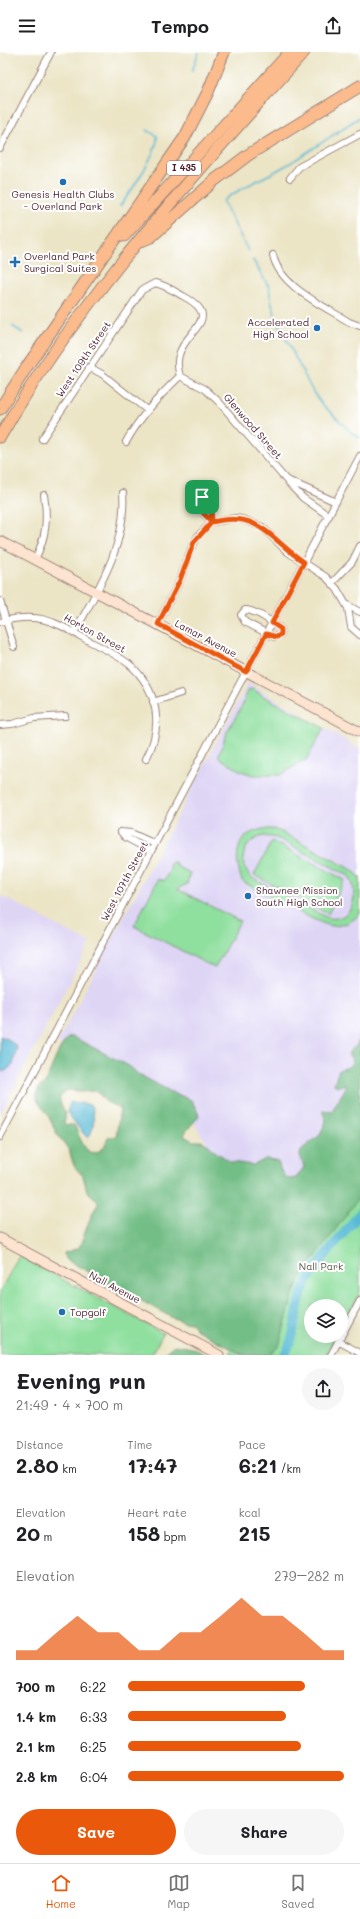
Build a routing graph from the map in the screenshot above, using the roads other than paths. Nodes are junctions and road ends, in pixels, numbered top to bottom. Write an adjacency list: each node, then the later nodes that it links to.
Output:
1 (51, 52): 7 (street)
2 (224, 52): 11 (highway)
3 (290, 52): 11 (highway, I 435)
4 (304, 52): 9 (highway, I 435)
5 (360, 86): 9 (highway)
6 (360, 134): 8 (street)
7 (0, 148)
8 (290, 178)
9 (136, 242): 17 (highway, I 435)
10 (272, 255): 12 (street)
11 (82, 288): 15 (highway, I 435)
12 (360, 326)
13 (89, 366): 14 (street, West 109th Street); 16 (street); 18 (street, West 109th Street)
14 (180, 376): 16 (street); 21 (street, Glenwood Street)
15 (0, 409)
16 (148, 411): 19 (street)
17 (0, 437)
18 (42, 439)
19 (126, 442)
20 (360, 456): 24 (street, West 107th Street)
21 (287, 480): 24 (street, Glenwood Street); 25 (street, Glenwood Street)
22 (123, 493): 31 (street)
23 (44, 496): 28 (street)
24 (336, 502): 25 (street, West 107th Street)
25 (329, 516): 29 (street, West 107th Street)
26 (0, 541): 28 (street, Lamar Avenue)
27 (360, 546): 30 (street)
28 (35, 560): 31 (street, Lamar Avenue)
29 (304, 562): 30 (street); 36 (street, West 107th Street); 37 (street)
30 (332, 583): 33 (street)
31 (96, 592): 37 (street, Lamar Avenue); 38 (street)
32 (0, 602): 35 (street)
33 (344, 603): 34 (street); 40 (street)
34 (360, 612)
35 (3, 621): 38 (street, Horton Street); 41 (street)
36 (272, 623): 39 (street, West 107th Street); 39 (street); 39 (street)
37 (158, 624): 42 (street, Lamar Avenue)
38 (74, 633): 44 (street, Horton Street)
39 (266, 634): 42 (street, West 107th Street)
40 (360, 635)
41 (14, 647)
42 (246, 672): 47 (street, Lamar Avenue); 49 (street, West 107th Street)
43 (181, 693): 44 (street)
44 (153, 702): 48 (street, Horton Street)
45 (65, 716): 46 (street)
46 (0, 725)
47 (360, 732)
48 (146, 759)
49 (155, 844): 50 (street, West 107th Street); 50 (street)
50 (152, 851): 51 (street, West 107th Street)
51 (0, 1137)
52 (0, 1238): 58 (street, Nall Avenue)
53 (360, 1301): 54 (street)
54 (348, 1323)
55 (337, 1343): 59 (street)
56 (342, 1343): 57 (street)
57 (360, 1352)
58 (219, 1355)
59 (331, 1355)

